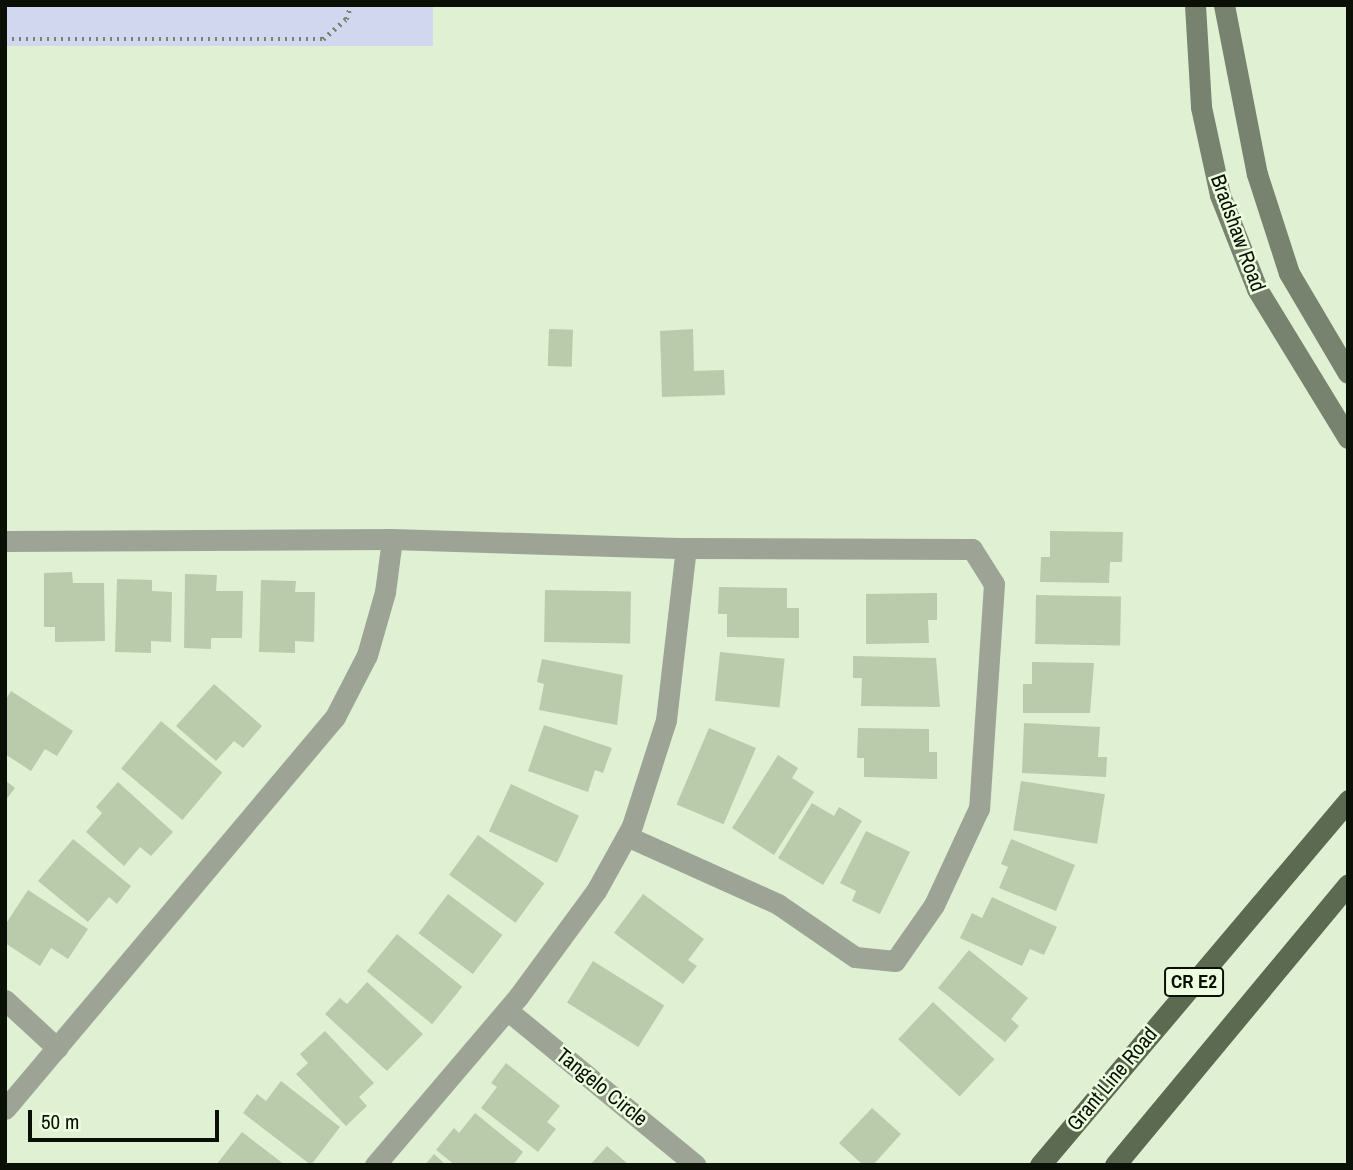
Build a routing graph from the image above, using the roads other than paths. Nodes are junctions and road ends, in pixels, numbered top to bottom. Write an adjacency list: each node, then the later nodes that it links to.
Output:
1 (1195, 5): 4 (main road, Bradshaw Road)
2 (1224, 5): 3 (main road, Bradshaw Road)
3 (1348, 373)
4 (1348, 438)
5 (392, 539): 6 (street); 7 (street); 13 (street)
6 (5, 541)
7 (686, 548): 9 (street); 9 (street)
8 (1348, 800): 17 (main road, Grant Line Road / CR E2)
9 (627, 836): 12 (street)
10 (1348, 884): 18 (main road, CR E2)
11 (5, 1000): 13 (street)
12 (507, 1010): 15 (street); 16 (street, Tangelo Circle)
13 (57, 1048): 14 (street)
14 (5, 1109)
15 (375, 1165)
16 (696, 1165)
17 (1040, 1165)
18 (1115, 1165)

